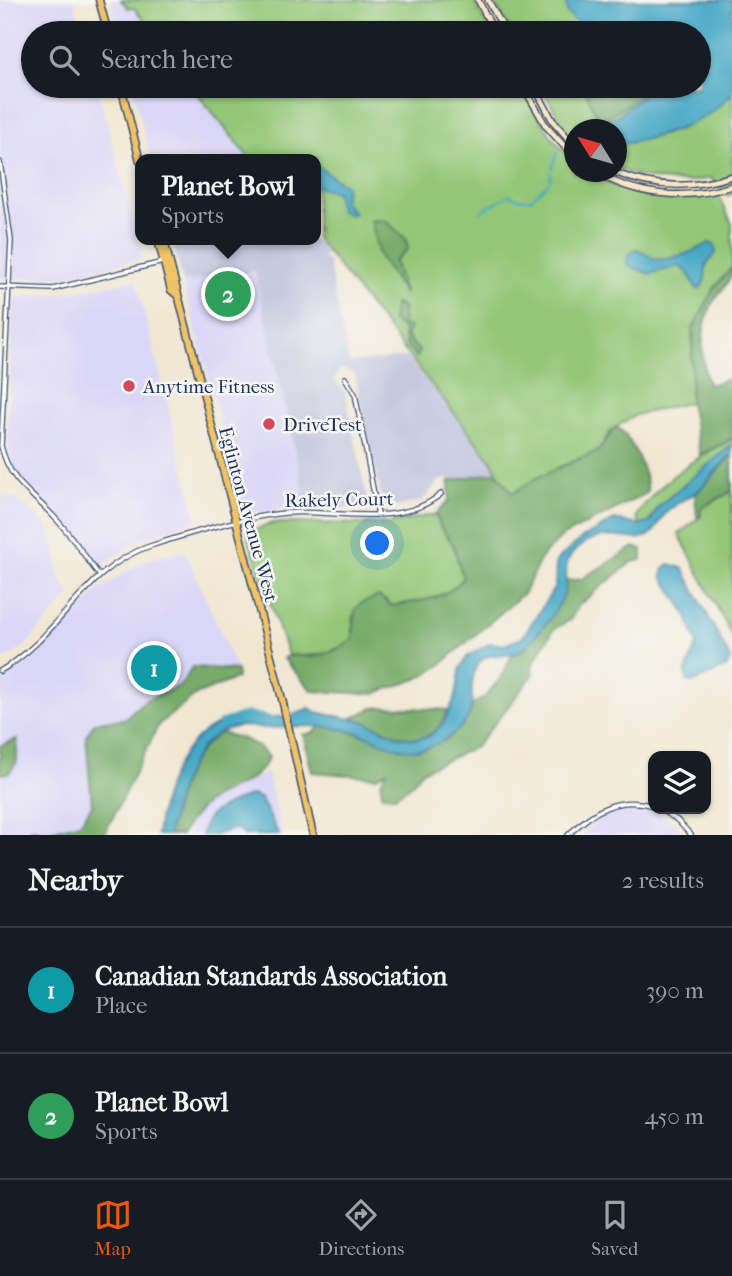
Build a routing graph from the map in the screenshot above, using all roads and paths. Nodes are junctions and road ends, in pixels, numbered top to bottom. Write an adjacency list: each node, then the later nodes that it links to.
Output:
1 (99, 0): 4 (main road)
2 (478, 0): 5 (street)
3 (488, 0): 6 (street)
4 (105, 21)
5 (489, 21)
6 (499, 21)
7 (124, 98): 12 (main road)
8 (530, 98): 11 (street)
9 (541, 98): 10 (street)
10 (564, 133)
11 (564, 145)
12 (139, 154)
13 (0, 162): 22 (street)
14 (627, 176): 15 (street)
15 (732, 176)
16 (618, 182): 17 (street)
17 (732, 186)
18 (160, 245): 20 (main road, Eglinton Avenue West)
19 (165, 245): 20 (main road, Eglinton Avenue West)
20 (167, 261): 22 (street); 26 (main road, Eglinton Avenue West)
21 (0, 286): 22 (street)
22 (9, 287): 27 (street)
23 (345, 378): 25 (street)
24 (441, 494): 25 (street, Rakely Court)
25 (378, 515): 26 (street, Rakely Court)
26 (235, 524): 27 (street, Rakely Court); 31 (main road, Eglinton Avenue West)
27 (100, 576): 28 (street, Rakely Court)
28 (0, 671)
29 (648, 805): 32 (street)
30 (667, 814): 33 (street)
31 (313, 835)
32 (568, 835)
33 (691, 835)

